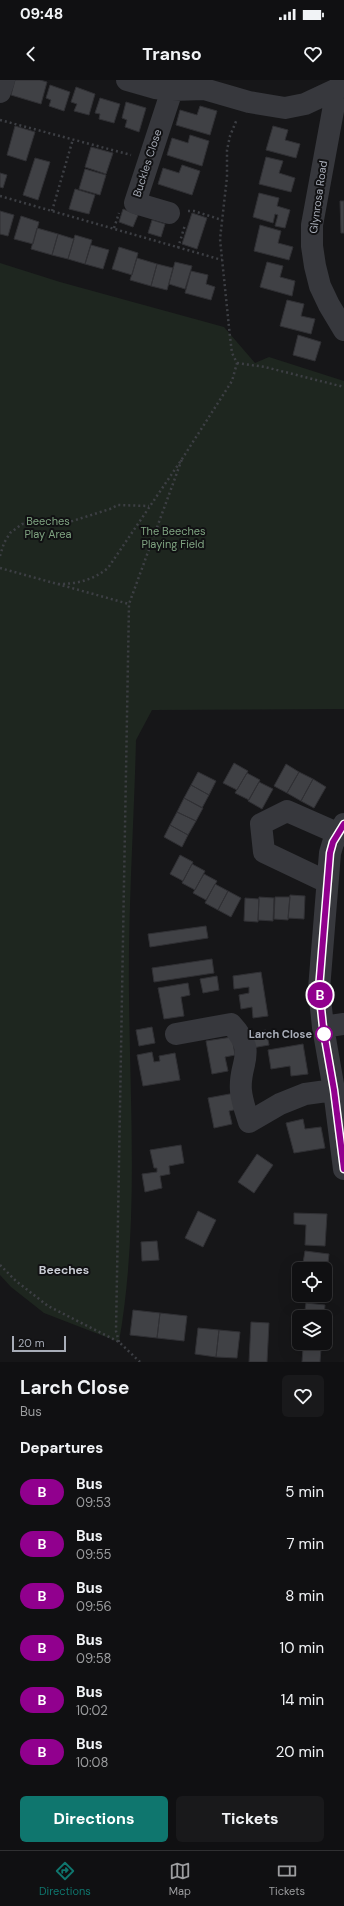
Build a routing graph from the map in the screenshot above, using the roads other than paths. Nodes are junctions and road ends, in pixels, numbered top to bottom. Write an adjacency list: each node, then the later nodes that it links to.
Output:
1 (4, 80): 5 (street)
2 (127, 80): 4 (street)
3 (341, 87): 4 (street); 7 (street, Glynrosa Road)
4 (172, 90): 6 (street, Buckles Close)
5 (0, 92)
6 (179, 212)
7 (344, 330)
8 (341, 829): 9 (street); 9 (street)
9 (327, 882): 11 (street)
10 (344, 1024): 11 (street)
11 (323, 1027): 13 (street)
12 (176, 1034): 13 (street)
13 (334, 1090): 14 (street)
14 (344, 1169)

